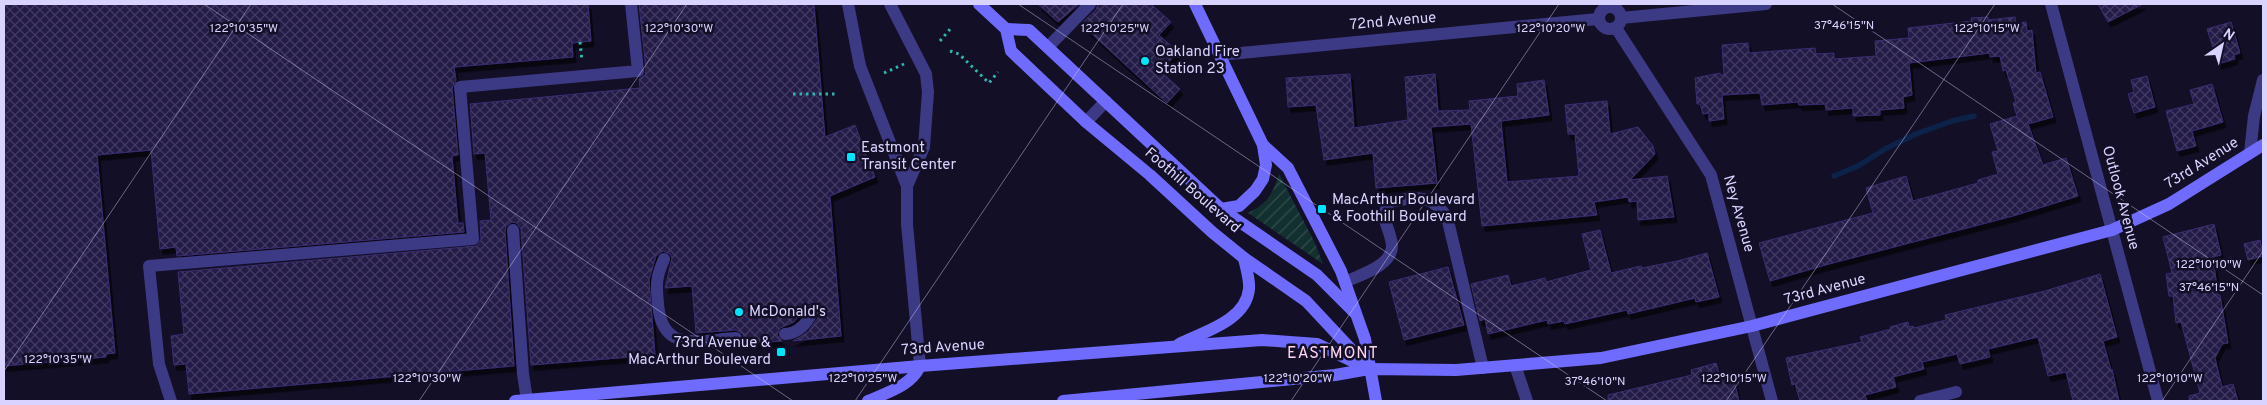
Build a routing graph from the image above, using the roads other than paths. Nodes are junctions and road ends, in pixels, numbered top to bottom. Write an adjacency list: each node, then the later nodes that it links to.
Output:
1 (631, 4): 38 (street)
2 (848, 4): 20 (street)
3 (890, 4): 20 (street)
4 (980, 4): 11 (main road)
5 (1090, 4): 12 (street)
6 (1195, 4): 13 (main road)
7 (1766, 4): 10 (street)
8 (2052, 4): 23 (street, Outlook Avenue)
9 (1600, 11): 10 (street); 10 (street); 13 (street, 72nd Avenue)
10 (1618, 23): 29 (street, Ney Avenue)
11 (1006, 29): 12 (main road, Foothill Boulevard); 16 (main road, Foothill Boulevard)
12 (1048, 47): 15 (main road, Foothill Boulevard)
13 (1220, 55): 17 (main road)
14 (2263, 80): 19 (street)
15 (1106, 101): 16 (street); 21 (main road, Foothill Boulevard)
16 (1086, 122): 24 (main road, Foothill Boulevard)
17 (1263, 145): 21 (main road); 26 (main road)
18 (2263, 145): 19 (main road, 73rd Avenue)
19 (2250, 153): 23 (main road, 73rd Avenue)
20 (907, 186): 34 (street)
21 (1221, 209): 28 (main road, Foothill Boulevard)
22 (512, 230): 39 (street)
23 (2112, 230): 29 (main road, 73rd Avenue); 46 (street, Outlook Avenue)
24 (1244, 258): 32 (main road); 36 (main road, Foothill Boulevard)
25 (664, 259): 31 (street)
26 (1344, 282): 28 (main road); 35 (street)
27 (812, 310): 30 (street)
28 (1355, 313): 36 (main road)
29 (1752, 326): 33 (main road, 73rd Avenue); 44 (street, Ney Avenue)
30 (785, 334)
31 (736, 338)
32 (1173, 347): 34 (main road, 73rd Avenue); 36 (main road, 73rd Avenue)
33 (1515, 365): 35 (main road, 73rd Avenue); 43 (street)
34 (920, 366): 39 (main road, 73rd Avenue); 40 (main road)
35 (1483, 368): 36 (main road, 73rd Avenue)
36 (1369, 369): 41 (main road, 73rd Avenue); 42 (main road)
37 (1956, 392): 45 (street)
38 (170, 401)
39 (521, 401)
40 (868, 401)
41 (1063, 401)
42 (1376, 401)
43 (1527, 401)
44 (1772, 401)
45 (1920, 401)
46 (2158, 401)

